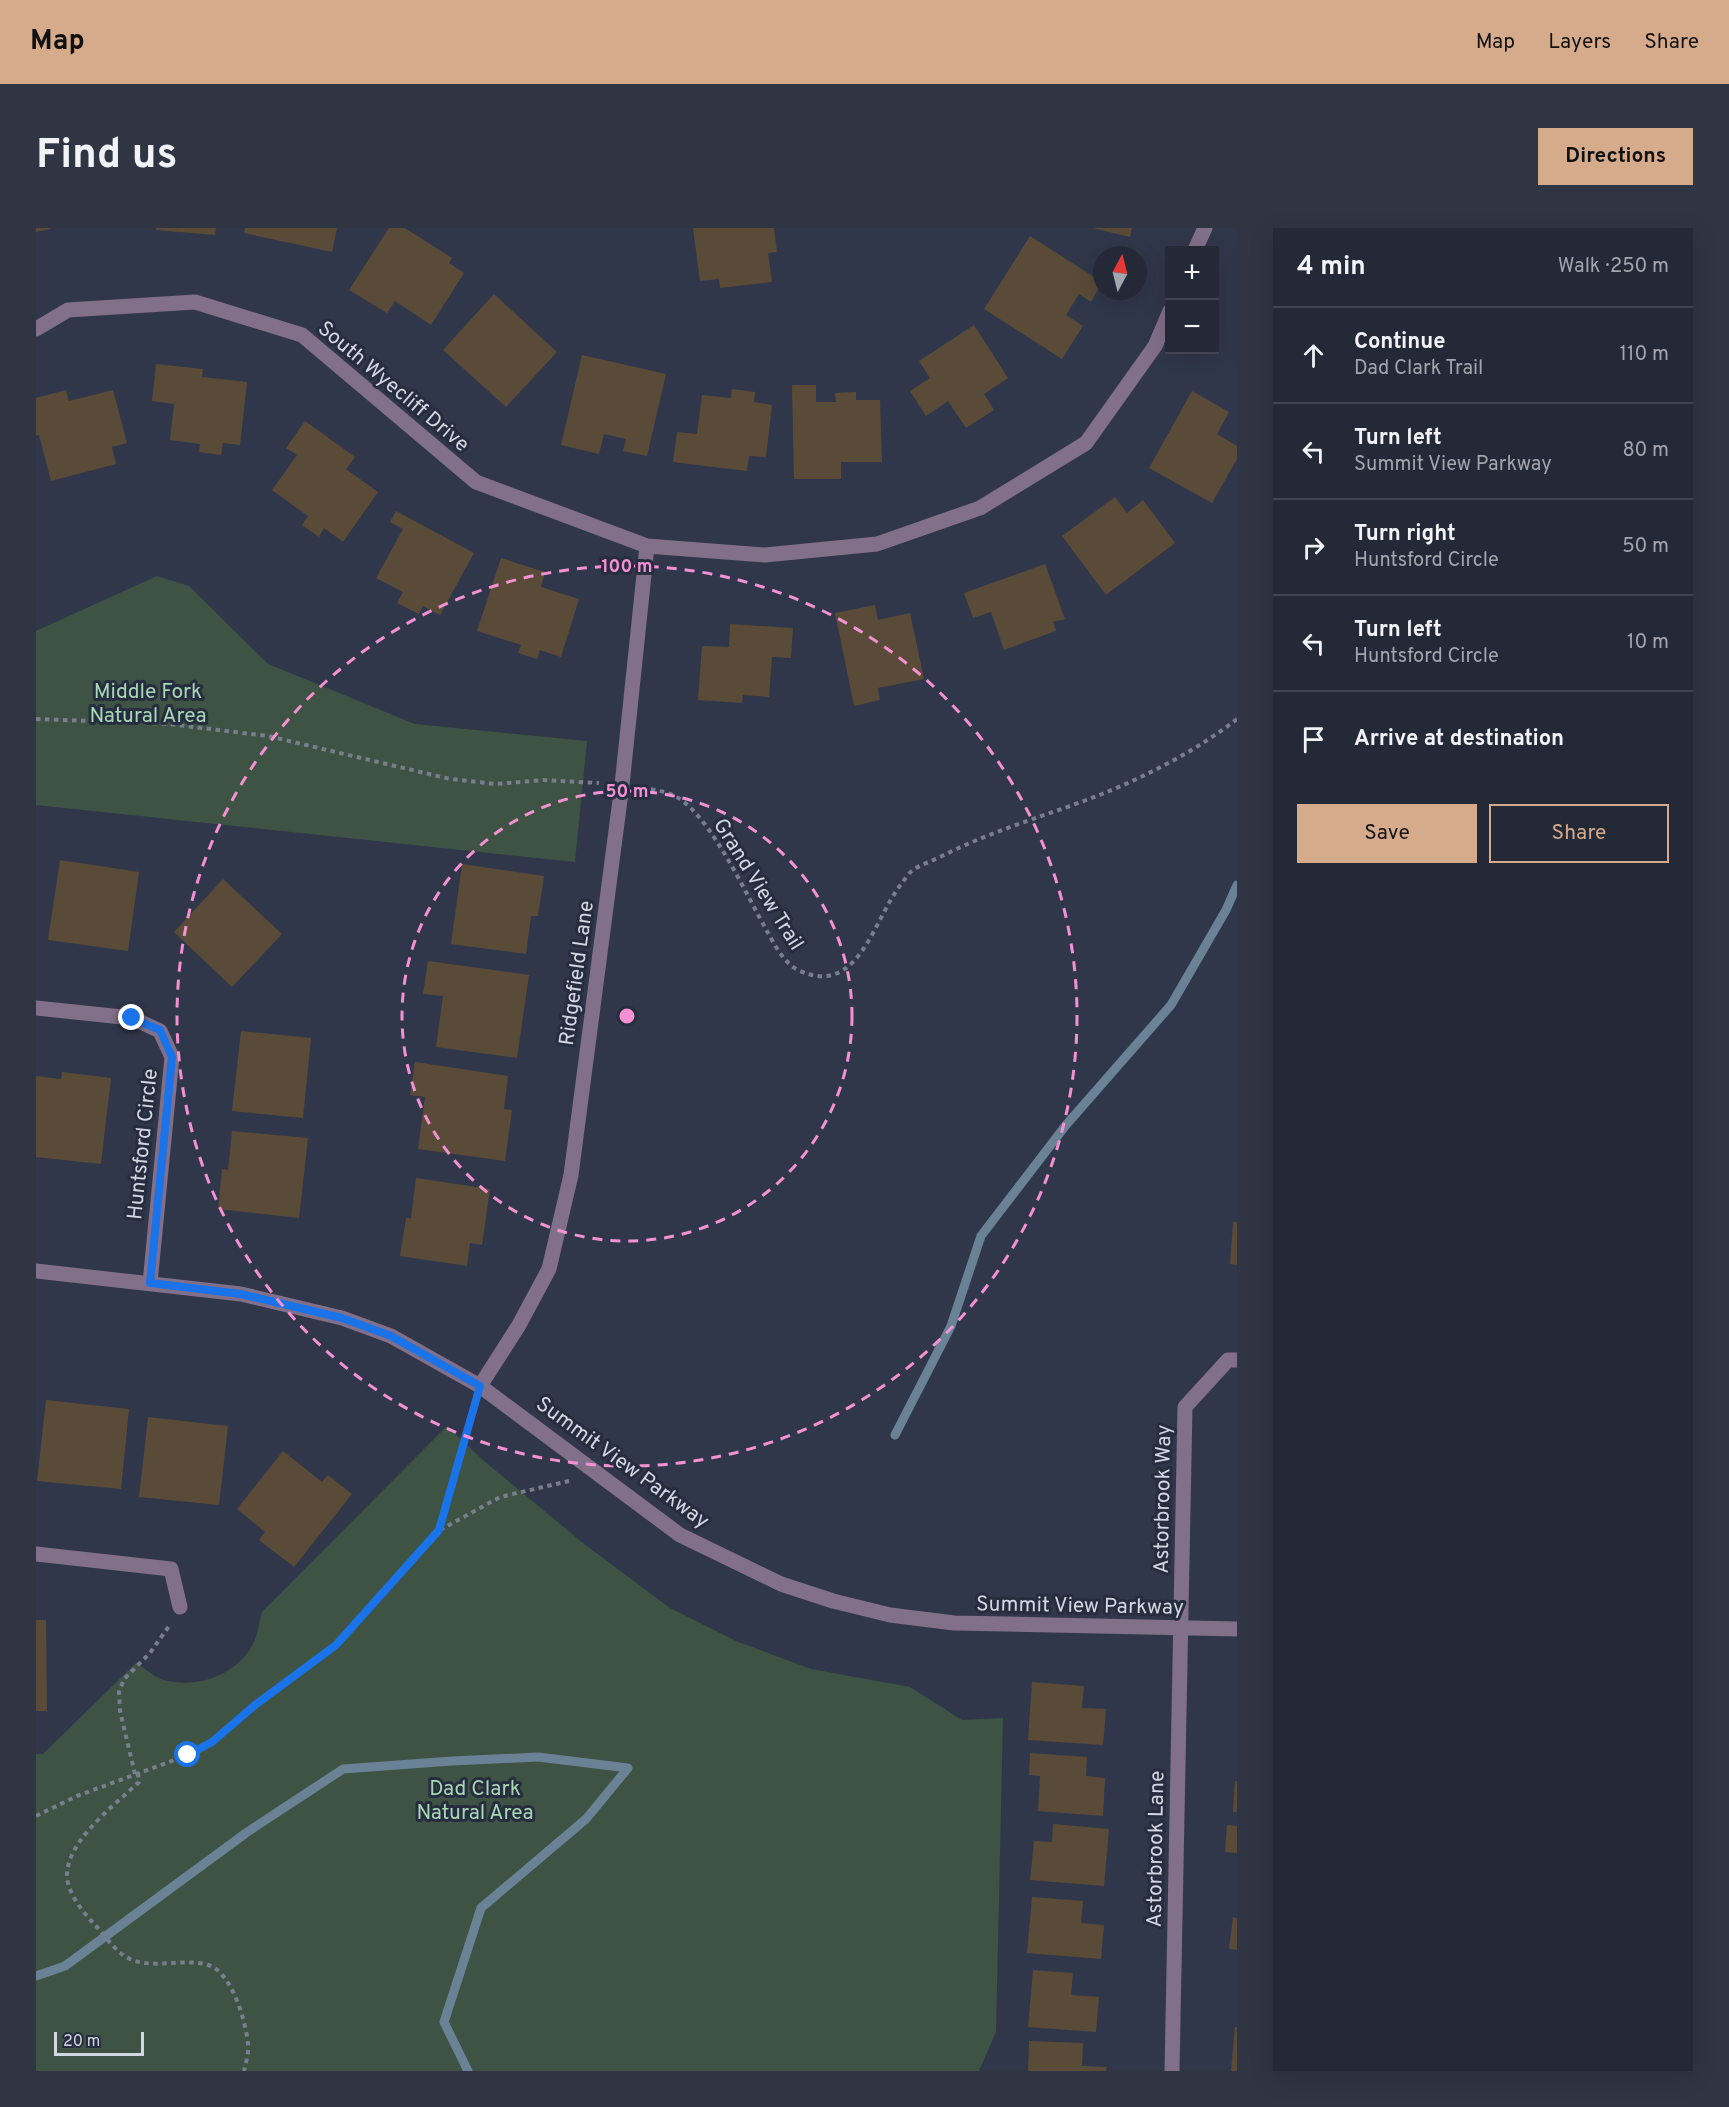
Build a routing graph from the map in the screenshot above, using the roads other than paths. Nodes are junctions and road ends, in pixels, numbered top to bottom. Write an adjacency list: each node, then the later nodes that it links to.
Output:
1 (1205, 228): 2 (street)
2 (1197, 246)
3 (1165, 323): 5 (street, South Wyecliff Drive)
4 (36, 329): 5 (street, South Wyecliff Drive)
5 (647, 546): 10 (street, Ridgefield Lane)
6 (36, 1008): 8 (street, Huntsford Circle)
7 (36, 1271): 8 (street, Summit View Parkway)
8 (150, 1283): 10 (street, Summit View Parkway)
9 (1237, 1360): 13 (street, Astorbrook Way)
10 (480, 1386): 13 (street, Summit View Parkway)
11 (36, 1554): 12 (street)
12 (180, 1607)
13 (1180, 1628): 14 (street, Summit View Parkway); 15 (street, Astorbrook Lane)
14 (1237, 1629)
15 (1172, 2071)

